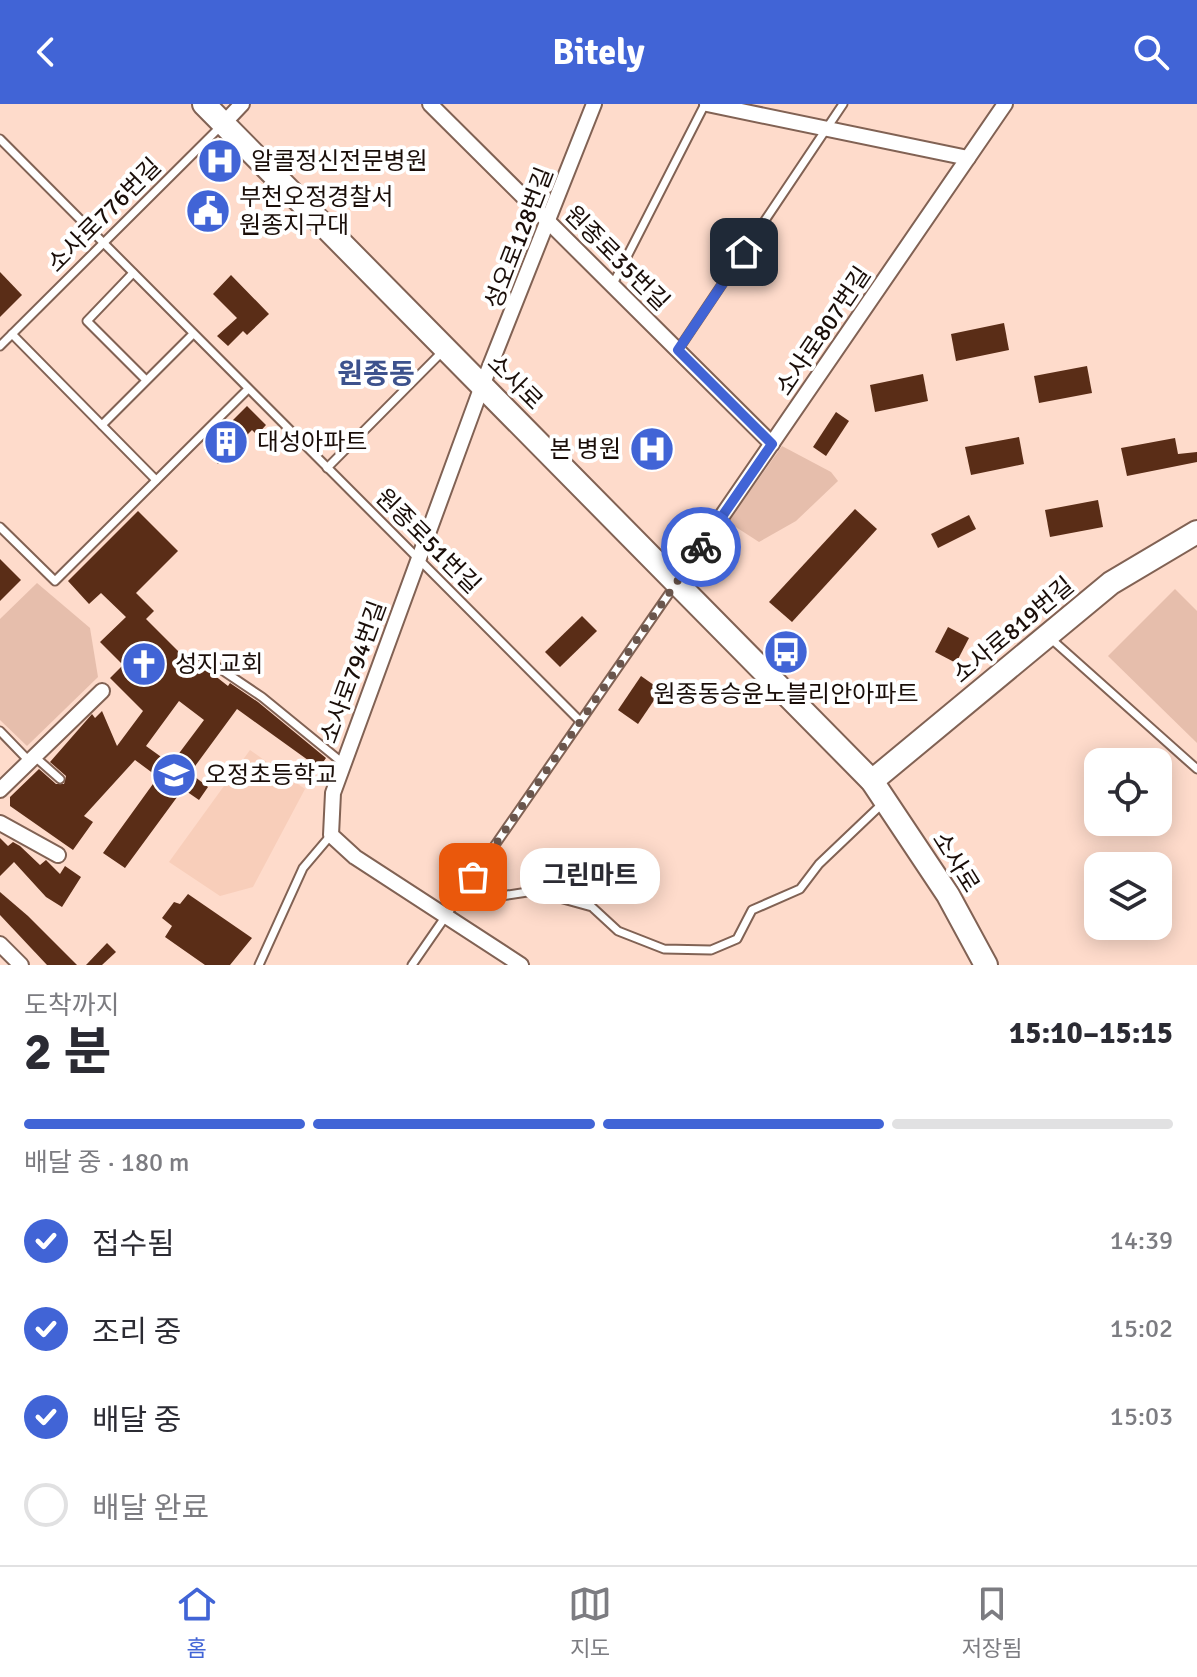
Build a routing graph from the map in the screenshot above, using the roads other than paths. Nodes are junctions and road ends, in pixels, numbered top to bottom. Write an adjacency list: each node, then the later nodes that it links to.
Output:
1 (204, 104): 8 (street, 소사로)
2 (242, 104): 8 (street)
3 (430, 104): 12 (street, 원종로35번길)
4 (594, 104): 12 (street, 성오로128번길)
5 (706, 104): 9 (street); 15 (lane)
6 (843, 104): 9 (lane)
7 (1005, 104): 11 (street, 소사로807번길)
8 (223, 124): 13 (lane, 소사로776번길); 19 (street, 소사로)
9 (826, 130): 11 (street); 20 (lane)
10 (0, 140): 13 (lane, 원종로51번길)
11 (968, 158): 25 (street, 소사로807번길)
12 (549, 223): 15 (street, 원종로35번길); 22 (street, 성오로128번길)
13 (103, 243): 14 (lane, 원종로51번길); 16 (lane, 소사로776번길)
14 (133, 273): 17 (lane, 원종로51번길); 21 (lane)
15 (612, 285): 20 (street, 원종로35번길)
16 (12, 334): 18 (lane, 소사로776번길); 24 (lane)
17 (193, 334): 21 (lane); 23 (lane, 원종로51번길)
18 (0, 346)
19 (445, 349): 22 (street, 소사로); 26 (lane)
20 (678, 350): 25 (street, 원종로35번길)
21 (146, 380): 24 (lane)
22 (482, 386): 30 (street, 소사로794번길); 31 (street, 소사로)
23 (248, 389): 26 (lane, 원종로51번길); 27 (lane)
24 (102, 425): 27 (lane)
25 (772, 444): 31 (street, 소사로807번길)
26 (327, 468): 30 (lane, 원종로51번길)
27 (156, 480): 28 (lane)
28 (0, 527)
29 (1197, 532): 32 (street, 소사로819번길)
30 (418, 559): 35 (lane, 원종로51번길); 38 (street, 소사로794번길)
31 (676, 583): 35 (lane); 41 (street, 소사로)
32 (1048, 636): 39 (lane); 41 (street, 소사로819번길)
33 (201, 656): 38 (lane)
34 (102, 691): 37 (street)
35 (580, 721): 47 (lane)
36 (0, 731): 37 (lane)
37 (31, 758): 40 (lane); 42 (street)
38 (344, 764): 45 (street, 소사로794번길)
39 (1197, 769)
40 (60, 779)
41 (872, 781): 43 (street, 소사로)
42 (0, 790)
43 (887, 801): 47 (lane); 53 (street, 소사로)
44 (0, 823): 46 (street)
45 (331, 835): 47 (street); 50 (lane)
46 (58, 855)
47 (450, 909): 51 (lane); 52 (street)
48 (0, 944): 49 (street)
49 (21, 965)
50 (259, 965)
51 (412, 965)
52 (521, 965)
53 (986, 965)

